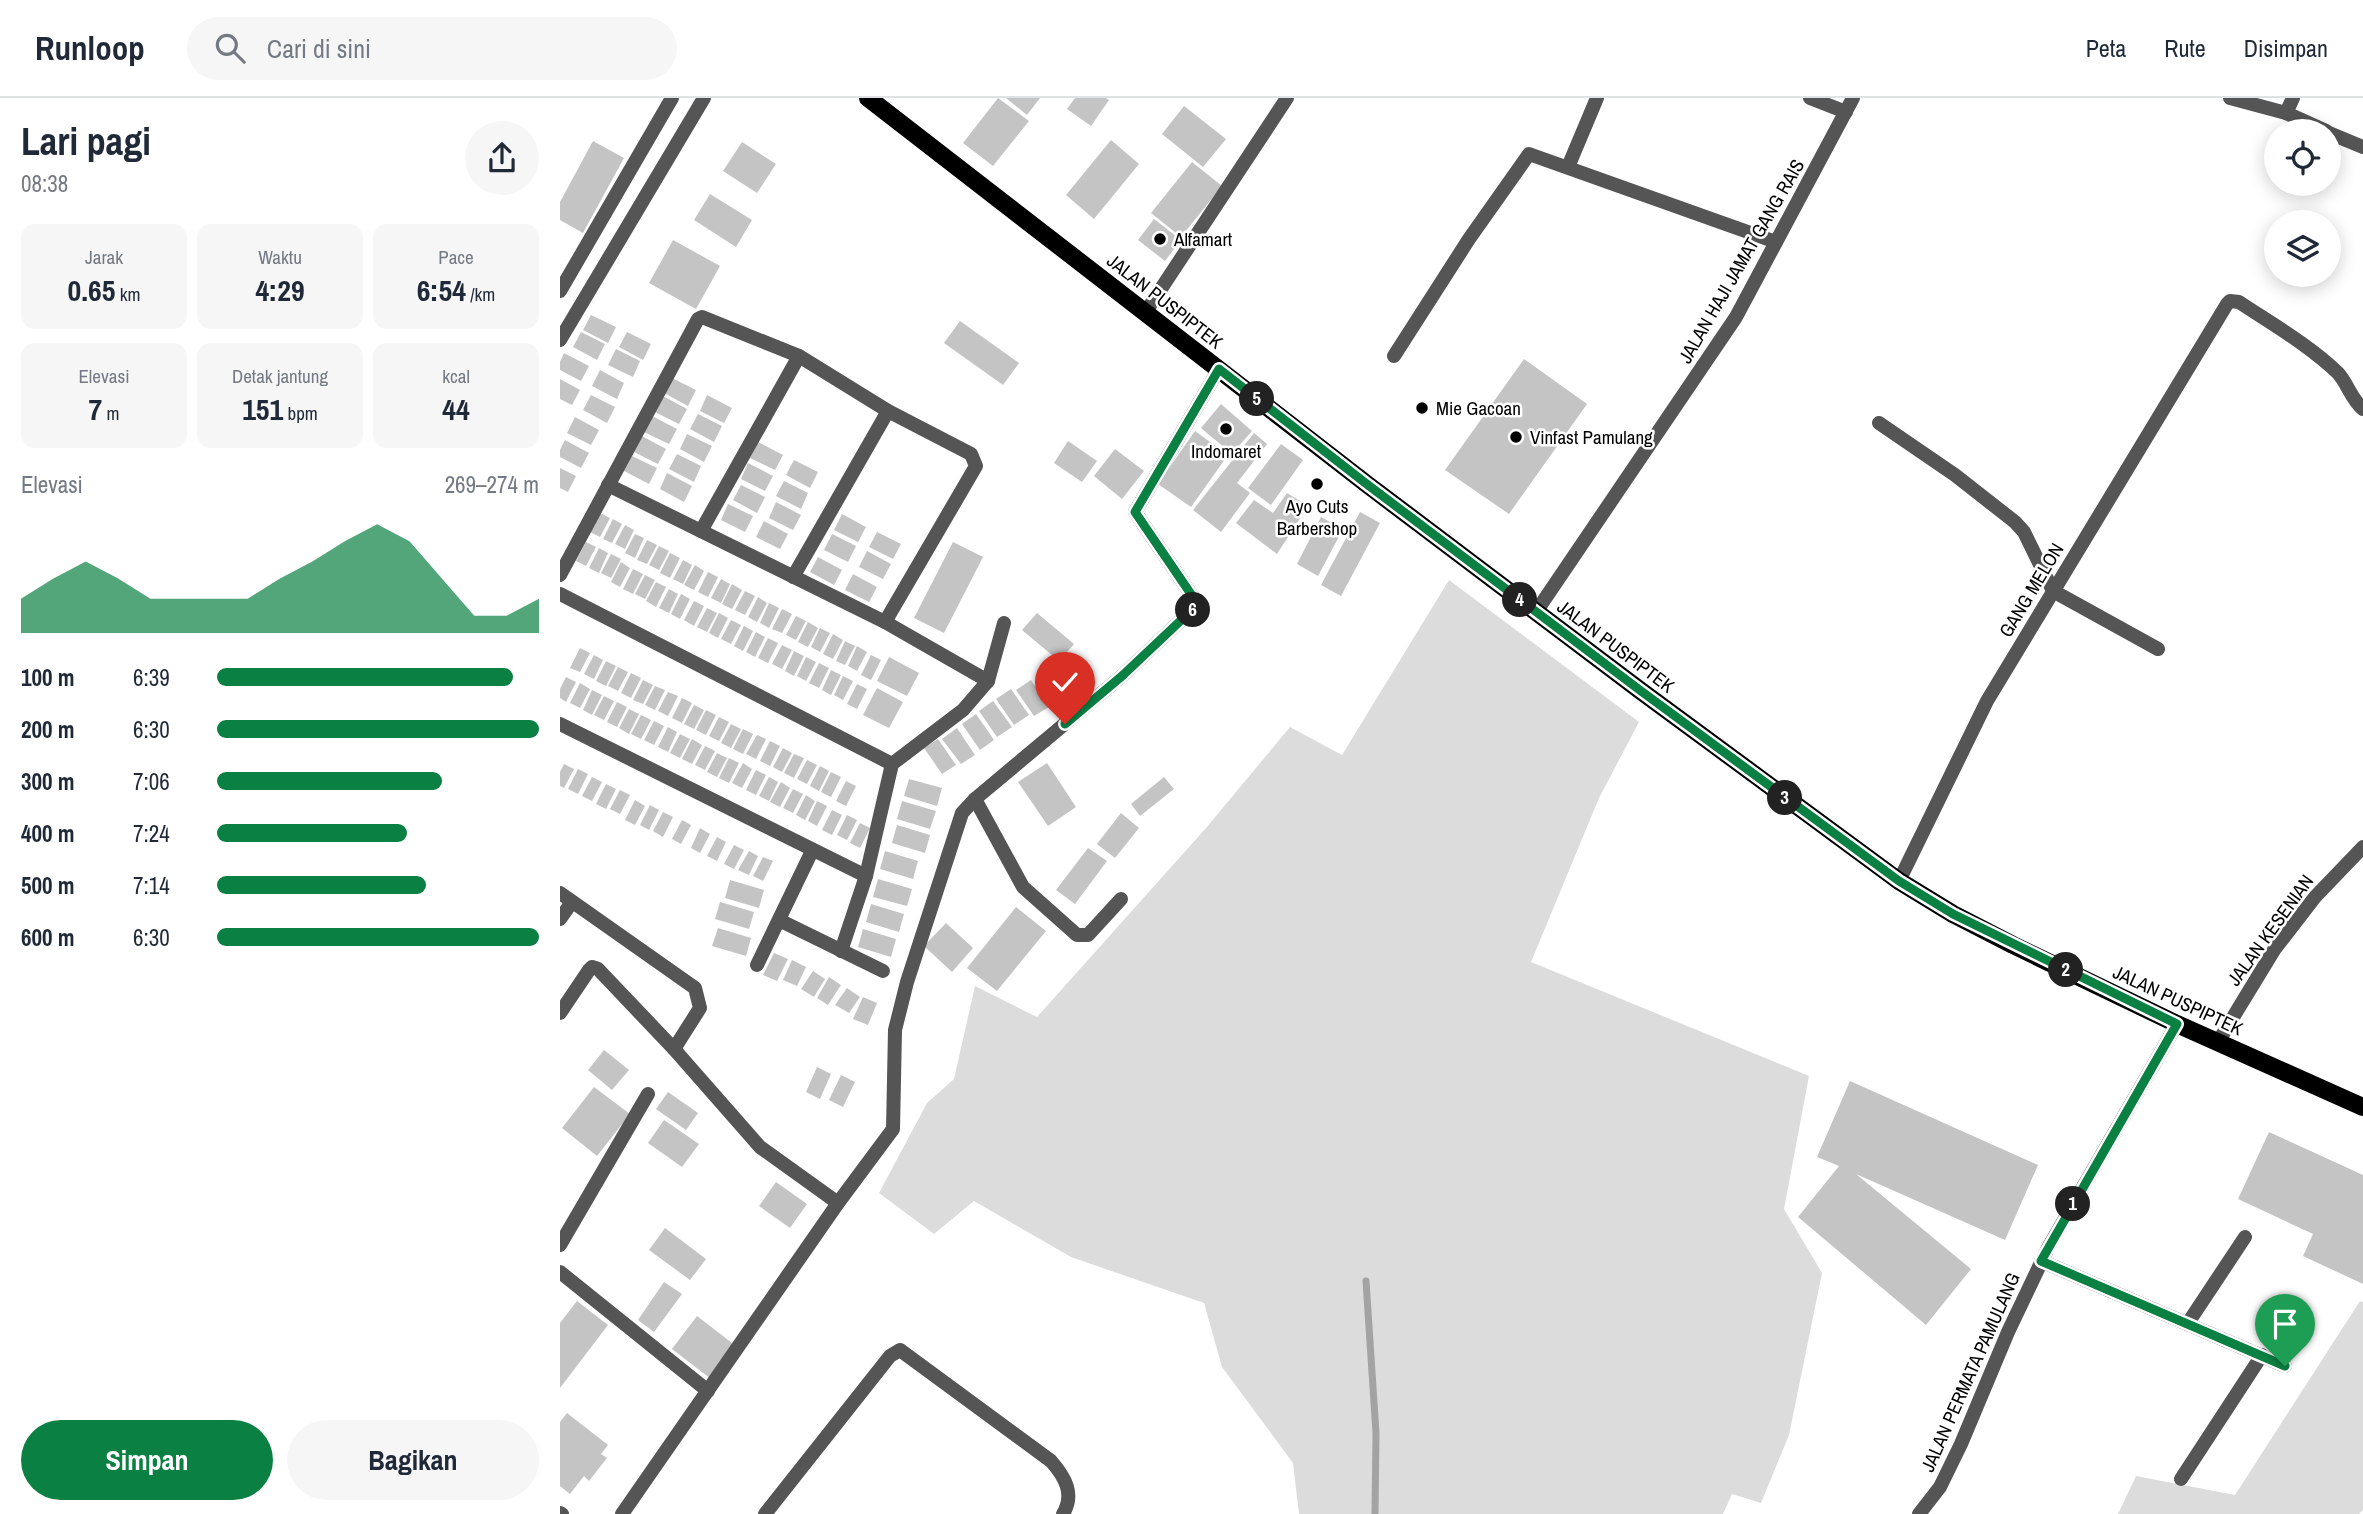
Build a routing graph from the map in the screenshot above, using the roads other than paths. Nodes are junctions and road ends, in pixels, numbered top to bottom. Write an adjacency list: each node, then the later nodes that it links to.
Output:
1 (672, 98): 16 (street)
2 (704, 98): 17 (street)
3 (868, 98): 20 (main road, JALAN PUSPIPTEK)
4 (1287, 98): 20 (street)
5 (1597, 98): 15 (street)
6 (1810, 98): 10 (street)
7 (1853, 98): 10 (street, JALAN HAJI JAMAT GANG RAIS)
8 (2230, 98): 11 (street)
9 (2293, 98): 11 (street)
10 (1846, 112): 18 (street, JALAN HAJI JAMAT GANG RAIS)
11 (2286, 113): 12 (street)
12 (2299, 119)
13 (2341, 138): 14 (street)
14 (2363, 147)
15 (1568, 167): 18 (street); 23 (street)
16 (595, 231): 17 (street); 19 (street)
17 (618, 242): 21 (street)
18 (1776, 242): 34 (street, JALAN HAJI JAMAT GANG RAIS)
19 (560, 291)
20 (1145, 313): 24 (main road, JALAN PUSPIPTEK)
21 (560, 340)
22 (799, 356): 26 (street); 28 (street); 29 (street)
23 (1394, 356)
24 (1219, 369): 34 (main road, JALAN PUSPIPTEK); 41 (street)
25 (2363, 409): 32 (street, GANG MELON)
26 (888, 411): 31 (street); 35 (street)
27 (1879, 423): 32 (street)
28 (608, 485): 29 (street); 30 (street)
29 (701, 531): 31 (street)
30 (560, 575)
31 (793, 577): 35 (street)
32 (2053, 591): 37 (street); 45 (street, GANG MELON)
33 (560, 594): 40 (street)
34 (1536, 612): 45 (main road, JALAN PUSPIPTEK)
35 (885, 622): 38 (street)
36 (1004, 623): 38 (street)
37 (2158, 649)
38 (988, 681): 40 (street)
39 (560, 724): 43 (street)
40 (892, 764): 44 (street)
41 (975, 799): 47 (street); 59 (street)
42 (2363, 847): 55 (street, JALAN KESENIAN)
43 (812, 851): 44 (street); 49 (street)
44 (866, 876): 50 (street)
45 (1899, 881): 54 (main road, JALAN PUSPIPTEK)
46 (566, 898): 48 (street); 56 (street)
47 (1121, 899)
48 (560, 919)
49 (779, 920): 50 (street); 51 (street)
50 (841, 951): 52 (street)
51 (757, 965)
52 (883, 971)
53 (560, 1013): 56 (street)
54 (2177, 1024): 55 (main road, JALAN PUSPIPTEK); 62 (street, JALAN PERMATA PAMULANG)
55 (2218, 1042): 58 (main road, JALAN PUSPIPTEK)
56 (674, 1049): 59 (street)
57 (648, 1094): 61 (street)
58 (2363, 1107)
59 (838, 1203): 67 (street)
60 (2245, 1237): 64 (street)
61 (560, 1245)
62 (2041, 1261): 64 (street); 72 (street, JALAN PERMATA PAMULANG)
63 (560, 1272): 67 (street)
64 (2188, 1323): 65 (street)
65 (2262, 1355): 66 (street); 68 (street)
66 (2285, 1366)
67 (708, 1391): 69 (street)
68 (2181, 1479)
69 (622, 1514)
70 (765, 1514): 71 (street)
71 (1063, 1514)
72 (1919, 1514)

